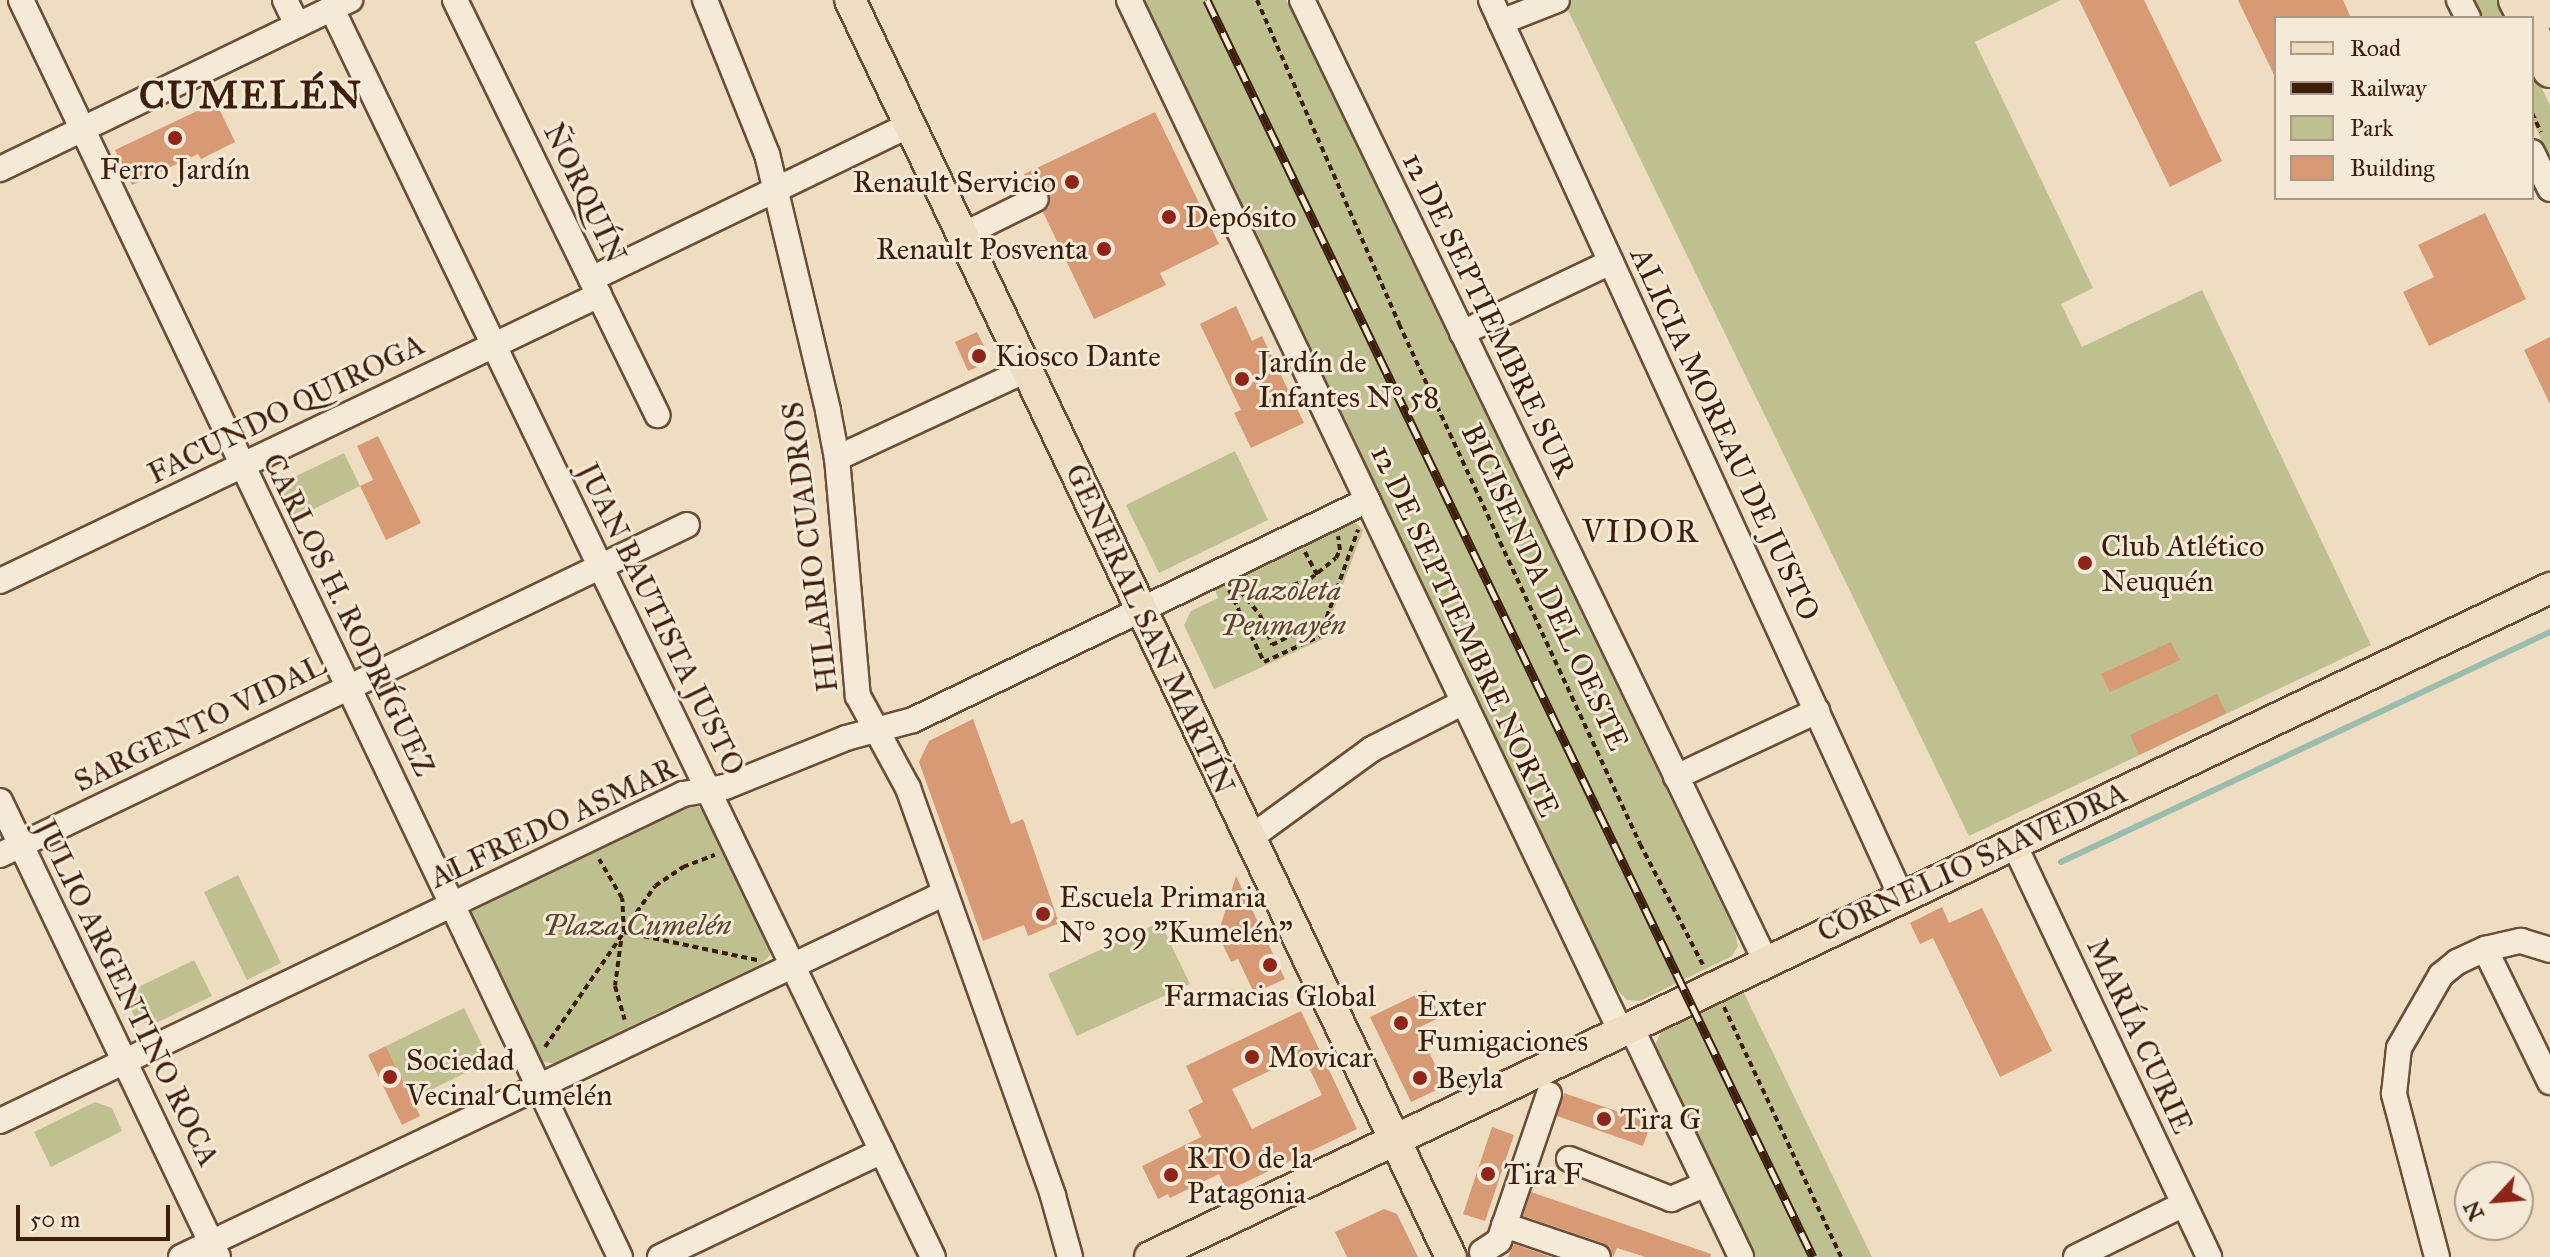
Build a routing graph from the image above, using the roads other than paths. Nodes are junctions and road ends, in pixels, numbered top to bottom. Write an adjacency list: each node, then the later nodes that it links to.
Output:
1 (21, 0): 17 (street, CARLOS H. RODRÍGUEZ)
2 (285, 0): 13 (street)
3 (455, 0): 25 (street, ÑORQUÍN)
4 (705, 0): 20 (street, HILARIO CUADROS)
5 (850, 0): 16 (main road, GENERAL SAN MARTÍN)
6 (1129, 0): 32 (street, 12 DE SEPTIEMBRE NORTE)
7 (1302, 0): 26 (street, 12 DE SEPTIEMBRE SUR)
8 (1557, 0): 11 (street)
9 (2545, 0): 12 (highway)
10 (341, 4): 13 (street); 27 (street, JUAN BAUTISTA JUSTO)
11 (1496, 11): 24 (street, ALICIA MOREAU DE JUSTO)
12 (2550, 11)
13 (297, 25): 17 (street)
14 (2534, 37): 15 (highway)
15 (2550, 70)
16 (910, 125): 20 (street, FACUNDO QUIROGA); 23 (main road, GENERAL SAN MARTÍN)
17 (82, 129): 19 (street); 31 (street, CARLOS H. RODRÍGUEZ)
18 (2534, 156): 21 (street)
19 (0, 169)
20 (777, 189): 25 (street, FACUNDO QUIROGA); 30 (street, HILARIO CUADROS)
21 (2550, 189)
22 (1036, 199): 23 (street)
23 (963, 235): 28 (main road, GENERAL SAN MARTÍN)
24 (1611, 262): 26 (street); 40 (street, ALICIA MOREAU DE JUSTO)
25 (595, 287): 27 (street, FACUNDO QUIROGA); 29 (street, ÑORQUÍN)
26 (1462, 333): 42 (street, 12 DE SEPTIEMBRE SUR)
27 (493, 345): 31 (street, FACUNDO QUIROGA); 34 (street, JUAN BAUTISTA JUSTO)
28 (1027, 370): 30 (street); 37 (main road, GENERAL SAN MARTÍN)
29 (657, 415)
30 (837, 458): 41 (street, HILARIO CUADROS)
31 (242, 465): 35 (street, FACUNDO QUIROGA); 38 (street, CARLOS H. RODRÍGUEZ)
32 (1368, 500): 37 (street, ALFREDO ASMAR); 39 (street, 12 DE SEPTIEMBRE NORTE)
33 (687, 525): 34 (street, SARGENTO VIDAL)
34 (600, 567): 38 (street, SARGENTO VIDAL); 43 (street, JUAN BAUTISTA JUSTO)
35 (0, 581)
36 (2550, 588): 46 (main road, CORNELIO SAAVEDRA)
37 (1141, 610): 41 (street, ALFREDO ASMAR); 45 (main road, GENERAL SAN MARTÍN)
38 (349, 688): 47 (street, SARGENTO VIDAL); 50 (street, CARLOS H. RODRÍGUEZ)
39 (1464, 702): 45 (street); 55 (street, 12 DE SEPTIEMBRE NORTE)
40 (1817, 711): 42 (street); 49 (street, ALICIA MOREAU DE JUSTO)
41 (877, 730): 43 (street, ALFREDO ASMAR); 48 (street, HILARIO CUADROS)
42 (1676, 777): 53 (street, 12 DE SEPTIEMBRE SUR)
43 (708, 790): 50 (street, ALFREDO ASMAR); 54 (street, JUAN BAUTISTA JUSTO)
44 (0, 801): 47 (street, JULIO ARGENTINO ROCA)
45 (1250, 838): 61 (main road, GENERAL SAN MARTÍN)
46 (2013, 842): 49 (main road, CORNELIO SAAVEDRA); 65 (street, MARÍA CURIE)
47 (10, 850): 56 (street, JULIO ARGENTINO ROCA)
48 (945, 893): 54 (street); 73 (street, HILARIO CUADROS)
49 (1901, 896): 53 (main road, CORNELIO SAAVEDRA)
50 (452, 905): 56 (street, ALFREDO ASMAR); 58 (street, CARLOS H. RODRÍGUEZ)
51 (2485, 949): 52 (street); 57 (street); 80 (street)
52 (2550, 950)
53 (1765, 960): 55 (main road, CORNELIO SAAVEDRA)
54 (793, 966): 58 (street); 62 (street, JUAN BAUTISTA JUSTO)
55 (1625, 1027): 61 (main road, CORNELIO SAAVEDRA); 64 (street, 12 DE SEPTIEMBRE NORTE)
56 (124, 1061): 60 (street, ALFREDO ASMAR); 67 (street, JULIO ARGENTINO ROCA)
57 (2550, 1082)
58 (539, 1087): 67 (street); 70 (street, CARLOS H. RODRÍGUEZ)
59 (1549, 1094): 66 (street)
60 (0, 1121)
61 (1394, 1139): 74 (main road, CORNELIO SAAVEDRA); 75 (main road, GENERAL SAN MARTÍN)
62 (882, 1151): 71 (street); 72 (street, JUAN BAUTISTA JUSTO)
63 (1569, 1159): 64 (street)
64 (1706, 1184): 77 (street, 12 DE SEPTIEMBRE NORTE)
65 (2184, 1204): 78 (street); 79 (street, MARÍA CURIE)
66 (1504, 1225): 68 (street); 76 (street)
67 (214, 1250): 69 (street)
68 (1482, 1252)
69 (181, 1257)
70 (620, 1257)
71 (660, 1257)
72 (933, 1257)
73 (1070, 1257)
74 (1150, 1257)
75 (1451, 1257)
76 (1598, 1257)
77 (1741, 1257)
78 (2076, 1257)
79 (2209, 1257)
80 (2437, 1257)

